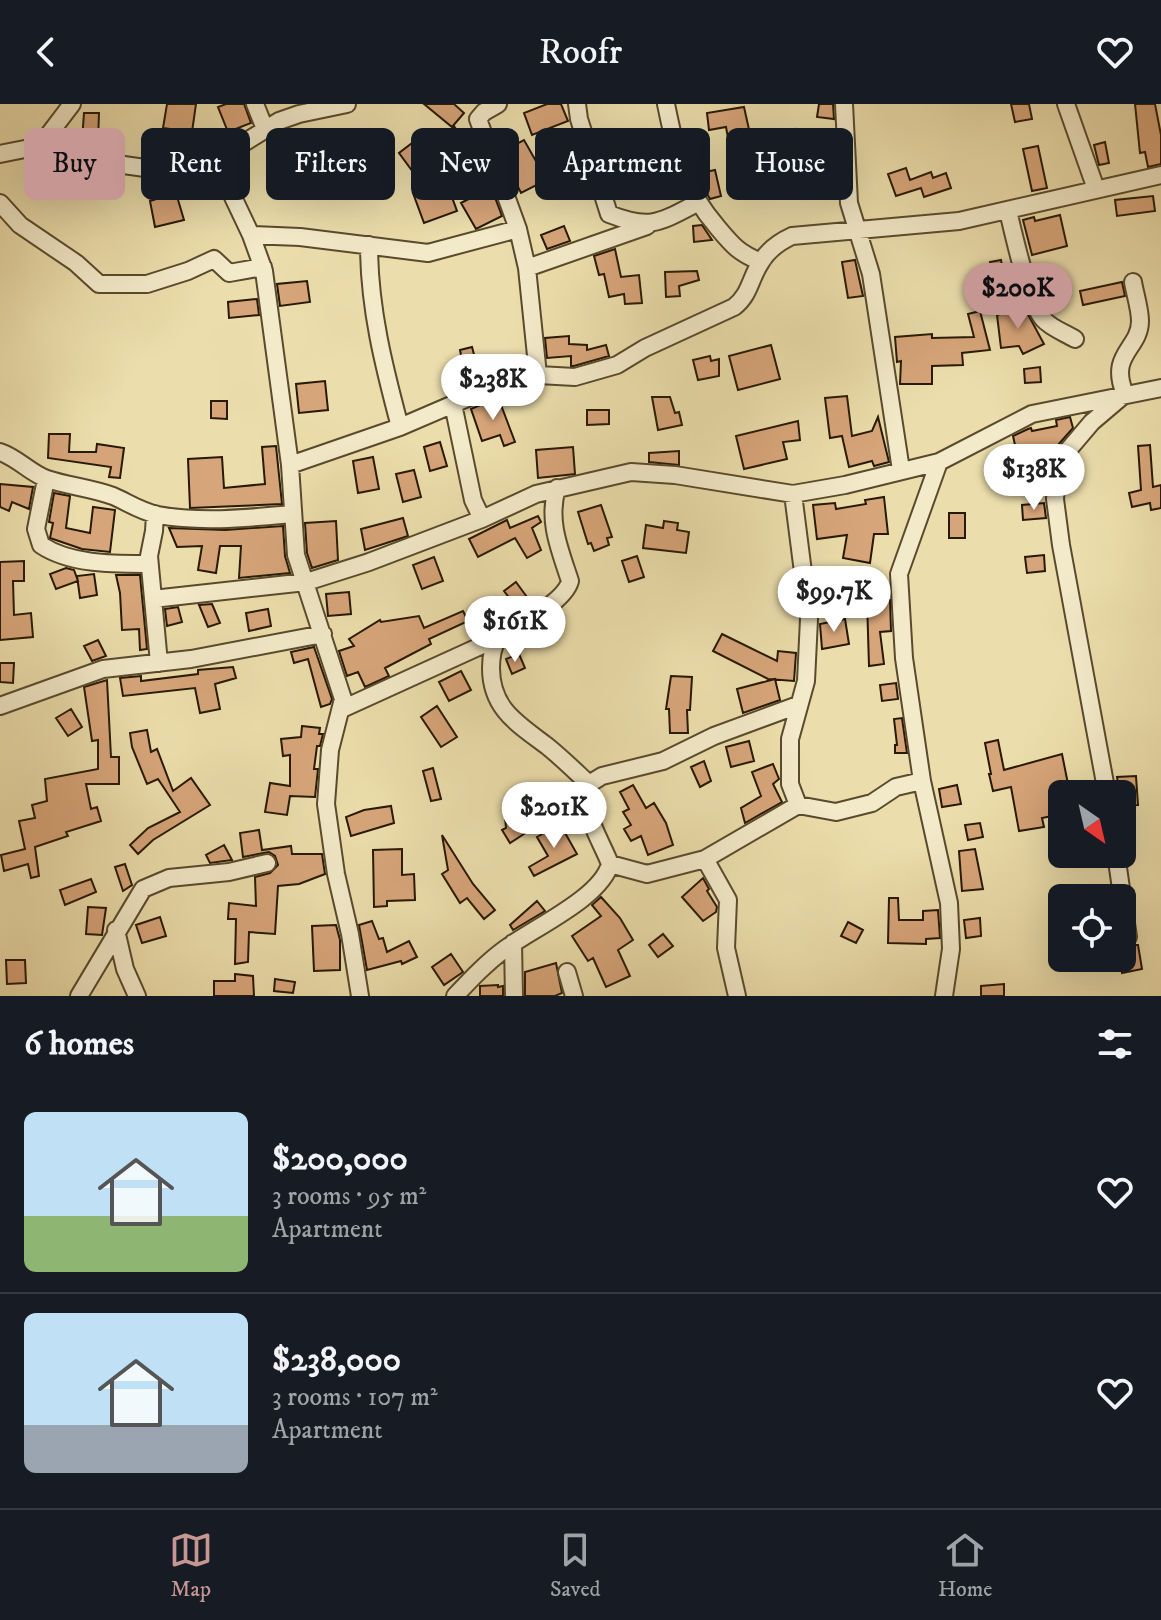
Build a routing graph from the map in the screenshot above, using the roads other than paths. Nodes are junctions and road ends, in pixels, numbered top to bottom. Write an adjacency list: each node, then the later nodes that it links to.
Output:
1 (72, 104): 9 (street)
2 (255, 104): 10 (street)
3 (347, 104): 10 (street)
4 (498, 104): 21 (street)
5 (577, 104): 20 (street)
6 (666, 104): 18 (street)
7 (844, 104): 22 (street)
8 (1066, 104): 15 (street)
9 (54, 128)
10 (265, 129): 11 (street)
11 (250, 139)
12 (24, 149): 13 (street)
13 (0, 154)
14 (1161, 175): 15 (street)
15 (1096, 189): 19 (street)
16 (234, 200): 23 (street)
17 (0, 203): 26 (street)
18 (697, 203): 20 (street); 25 (street)
19 (1008, 211): 22 (street); 29 (street)
20 (669, 218): 27 (street)
21 (518, 229): 24 (street); 27 (street)
22 (857, 230): 25 (street); 38 (street)
23 (251, 235): 24 (street); 26 (street)
24 (369, 245): 34 (street)
25 (761, 262): 30 (street)
26 (263, 267): 37 (street)
27 (527, 268): 30 (street)
28 (1133, 282): 32 (street)
29 (1075, 339)
30 (538, 375): 33 (street)
31 (1161, 388): 32 (street)
32 (1125, 394): 36 (street); 54 (street)
33 (453, 404): 34 (street); 44 (street)
34 (400, 427): 37 (street)
35 (0, 452): 39 (street)
36 (939, 462): 38 (street); 55 (street)
37 (290, 465): 43 (street)
38 (901, 470): 41 (street)
39 (46, 479): 42 (street); 45 (street)
40 (557, 488): 41 (street); 44 (street); 49 (street)
41 (793, 494): 51 (street)
42 (155, 514): 43 (street); 45 (street)
43 (293, 514): 46 (street)
44 (482, 519): 46 (street)
45 (149, 564): 47 (street)
46 (306, 582): 47 (street); 48 (street)
47 (153, 599): 50 (street)
48 (323, 634): 50 (street); 53 (street)
49 (498, 638): 53 (street); 56 (street)
50 (159, 663): 52 (street)
51 (798, 705): 56 (street); 57 (street)
52 (0, 706)
53 (342, 709): 66 (street)
54 (1104, 780)
55 (922, 781): 57 (street); 71 (street)
56 (589, 784): 60 (street)
57 (798, 805): 58 (street)
58 (705, 859): 60 (street); 70 (street)
59 (267, 863): 61 (street)
60 (610, 864): 62 (street)
61 (116, 930): 64 (street); 65 (street)
62 (513, 943): 67 (street); 68 (street)
63 (567, 972): 69 (street)
64 (79, 996)
65 (137, 996)
66 (360, 996)
67 (455, 996)
68 (514, 996)
69 (574, 996)
70 (737, 996)
71 (944, 996)

